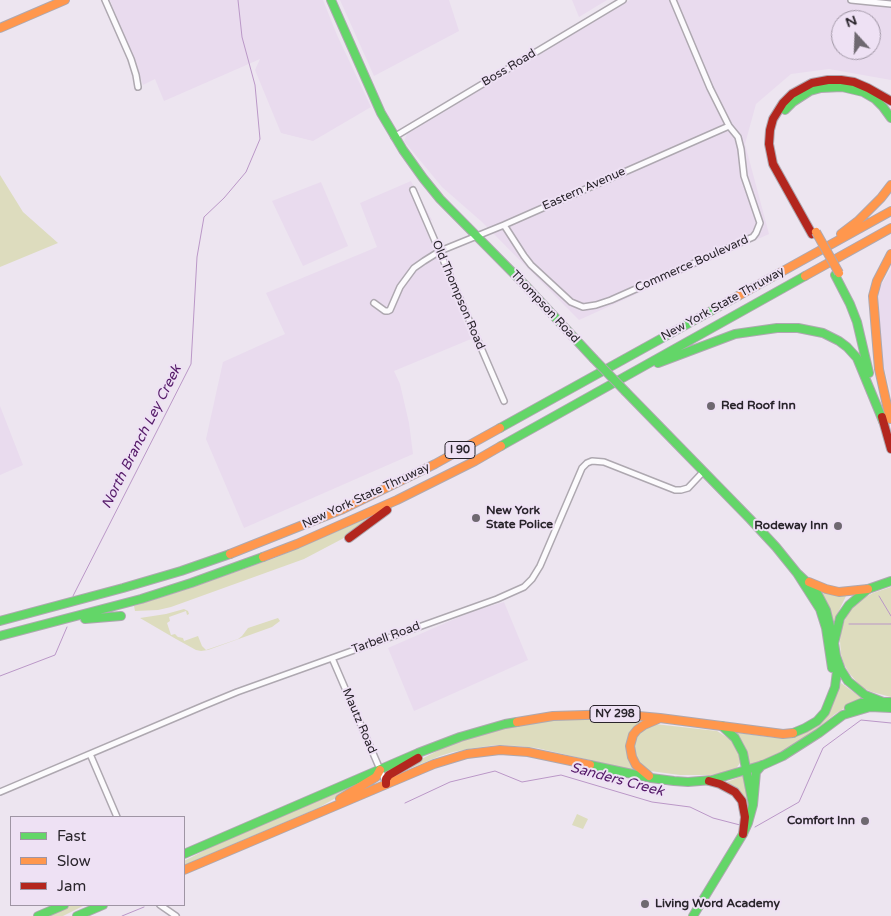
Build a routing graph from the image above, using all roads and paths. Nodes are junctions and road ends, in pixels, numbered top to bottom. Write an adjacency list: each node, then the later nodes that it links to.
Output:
1 (65, 0): 8 (main road)
2 (105, 0): 9 (street)
3 (331, 0): 13 (main road, Thompson Road)
4 (623, 0): 13 (street, Boss Road)
5 (673, 0): 12 (street, Commerce Boulevard)
6 (851, 0): 7 (street)
7 (891, 4)
8 (0, 28)
9 (138, 87)
10 (891, 101): 19 (main road)
11 (891, 118): 19 (main road)
12 (729, 126): 17 (street, Eastern Avenue); 17 (street, Commerce Boulevard)
13 (394, 137): 20 (main road, Thompson Road)
14 (891, 185): 21 (main road)
15 (413, 190): 22 (street, Old Thompson Road)
16 (891, 211): 21 (main road, New York State Thruway / I 90)
17 (504, 224): 20 (street, Eastern Avenue)
18 (891, 228): 25 (main road, New York State Thruway / I 90)
19 (814, 233): 27 (main road)
20 (476, 236): 22 (street, Eastern Avenue); 29 (main road, Thompson Road, bridge)
21 (828, 246): 38 (main road, New York State Thruway / I 90)
22 (440, 251): 24 (street, Eastern Avenue); 26 (street, Old Thompson Road)
23 (891, 254): 27 (main road)
24 (374, 303)
25 (629, 374): 27 (main road); 30 (main road, New York State Thruway / I 90)
26 (504, 401)
27 (888, 421): 28 (main road)
28 (891, 449)
29 (703, 472): 32 (main road, Thompson Road); 42 (street, Tarbell Road)
30 (414, 492): 31 (main road); 37 (main road, New York State Thruway / I 90)
31 (349, 538)
32 (797, 573): 34 (main road, Thompson Road); 43 (main road)
33 (891, 581): 35 (main road, NY 298)
34 (807, 582): 35 (main road, Thompson Road); 40 (main road, Thompson Road)
35 (868, 589): 40 (main road, NY 298)
36 (121, 616): 37 (main road)
37 (65, 619): 39 (main road, New York State Thruway / I 90)
38 (0, 621)
39 (0, 636)
40 (834, 643): 41 (main road, NY 298)
41 (836, 656): 43 (main road, NY 298); 44 (main road)
42 (332, 658): 50 (street, Tarbell Road); 52 (street, Mautz Road)
43 (835, 687): 47 (main road, NY 298)
44 (887, 702): 49 (main road)
45 (891, 708): 49 (main road)
46 (660, 718): 47 (main road, NY 298); 48 (main road, NY 298); 54 (main road)
47 (722, 726): 53 (main road)
48 (449, 741): 52 (main road, NY 298); 56 (main road)
49 (801, 745): 51 (main road)
50 (90, 754): 57 (street, Tarbell Road); 60 (street)
51 (762, 765): 53 (main road); 58 (main road)
52 (380, 770): 56 (street, Mautz Road); 59 (main road); 62 (main road, NY 298)
53 (746, 770): 55 (main road); 58 (main road)
54 (651, 778): 55 (main road); 56 (main road)
55 (704, 780): 61 (main road)
56 (386, 784): 59 (main road)
57 (0, 792)
58 (752, 806): 61 (main road)
59 (318, 813): 65 (main road)
60 (117, 816)
61 (743, 834): 73 (main road)
62 (214, 841): 63 (main road, NY 298); 64 (main road)
63 (185, 854)
64 (185, 858)
65 (185, 870)
66 (62, 906): 70 (main road)
67 (91, 906): 71 (main road)
68 (101, 906): 71 (main road)
69 (161, 906): 72 (street)
70 (38, 916)
71 (76, 916)
72 (176, 916)
73 (693, 916)

